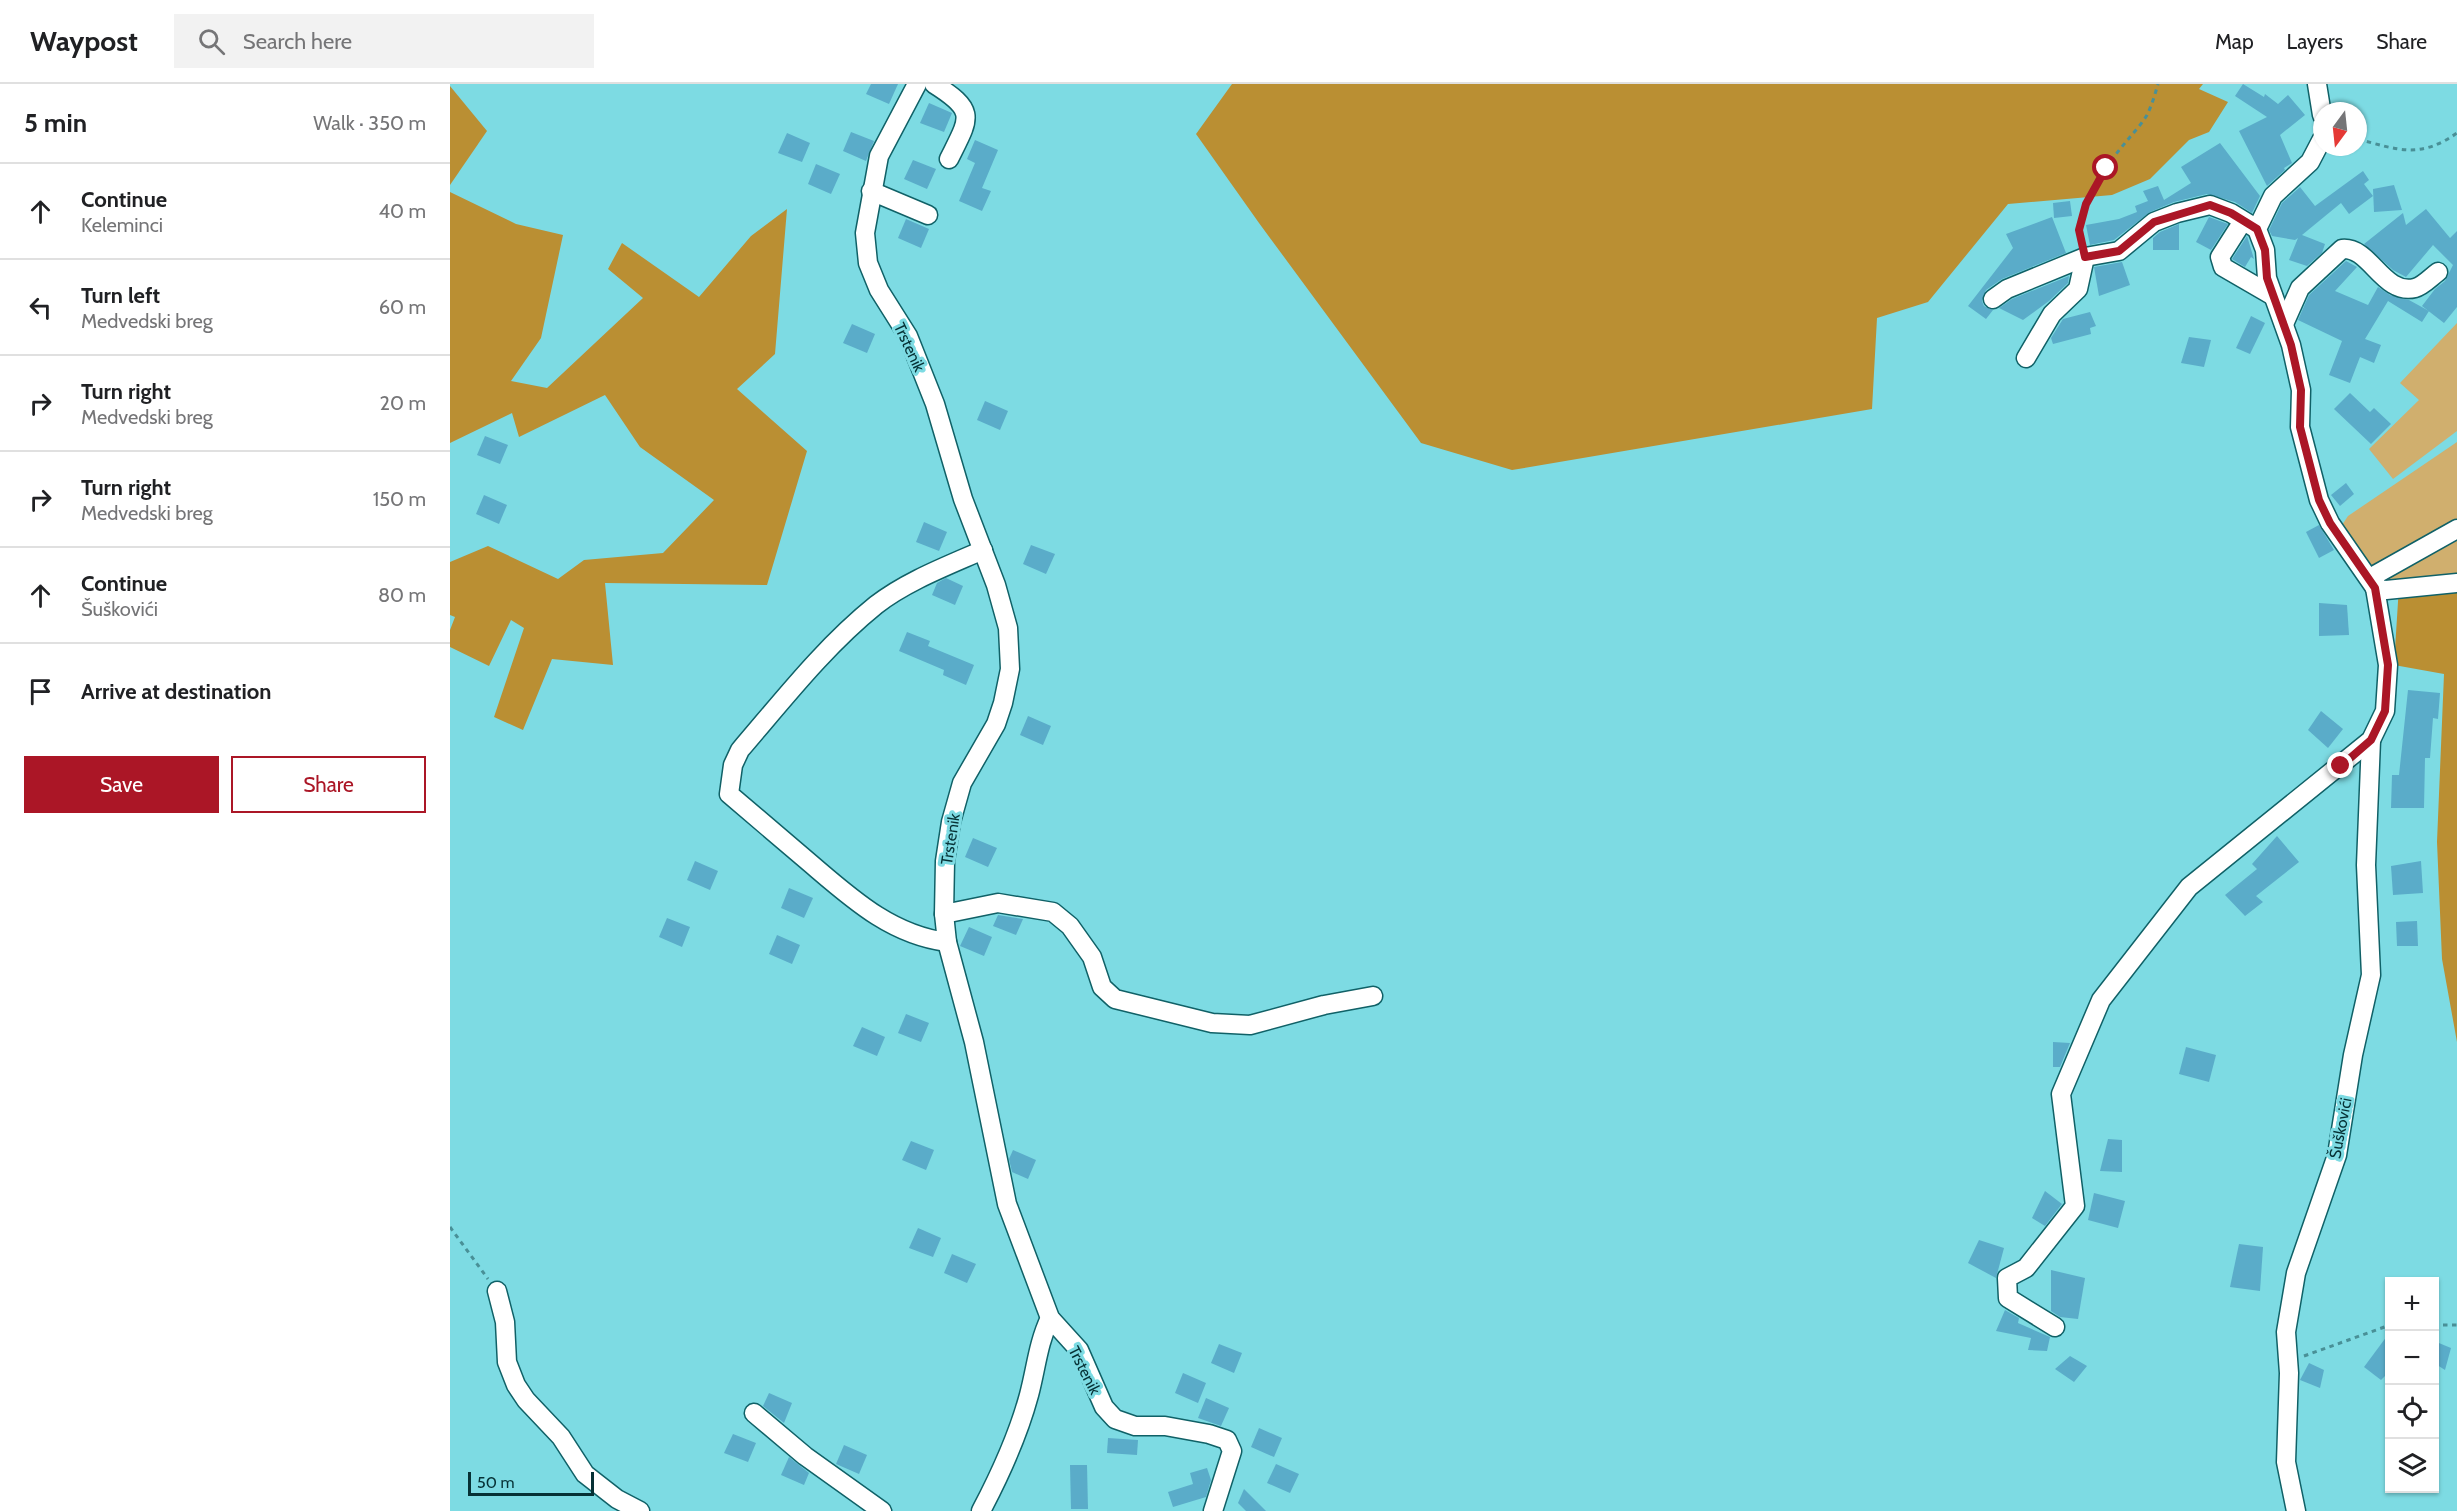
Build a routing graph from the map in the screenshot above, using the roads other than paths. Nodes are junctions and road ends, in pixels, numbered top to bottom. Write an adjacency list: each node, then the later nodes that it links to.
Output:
1 (917, 84): 7 (street, Trstenik)
2 (934, 84): 6 (street)
3 (2317, 84): 4 (street)
4 (2320, 102)
5 (2313, 156): 9 (street)
6 (950, 159)
7 (871, 192): 8 (street); 17 (street, Trstenik)
8 (928, 215)
9 (2250, 225): 10 (street); 12 (street); 12 (street)
10 (2085, 257): 13 (street); 15 (street)
11 (2438, 272): 14 (street)
12 (2273, 296): 14 (street)
13 (1993, 300)
14 (2284, 324): 19 (street)
15 (2026, 358)
16 (2457, 529): 19 (street)
17 (983, 550): 21 (street, Trstenik); 22 (street)
18 (2457, 583): 19 (street)
19 (2375, 588): 20 (street, Šuškovići)
20 (2371, 740): 26 (street, Šuškovići); 32 (street, Šuškovići)
21 (944, 914): 22 (street, Trstenik); 23 (street)
22 (947, 942): 25 (street, Trstenik)
23 (1372, 996)
24 (497, 1292): 28 (street)
25 (1050, 1318): 30 (street); 31 (street, Trstenik)
26 (2055, 1327)
27 (754, 1413): 29 (street)
28 (640, 1511)
29 (882, 1511)
30 (981, 1511)
31 (1213, 1511)
32 (2296, 1511)

